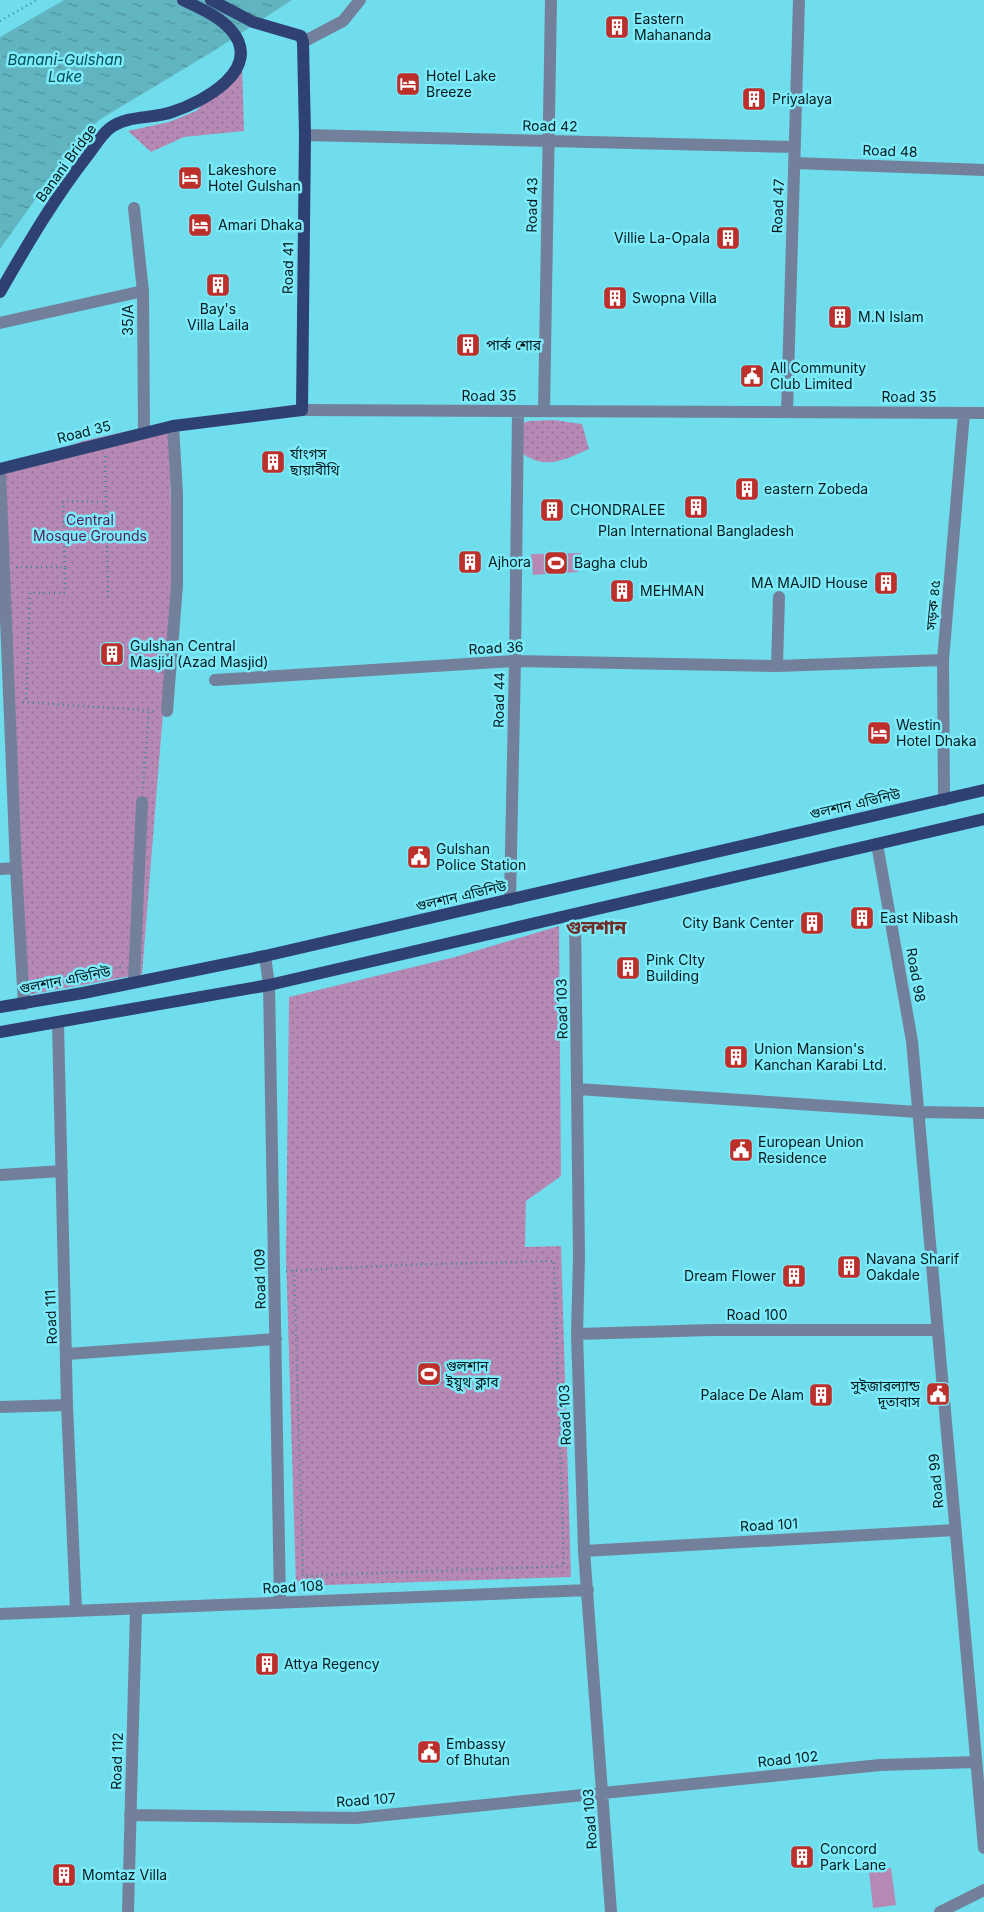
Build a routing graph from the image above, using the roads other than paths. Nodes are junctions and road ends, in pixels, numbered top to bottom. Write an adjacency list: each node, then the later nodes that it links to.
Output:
1 (183, 0): 14 (main road, Banani Bridge)
2 (211, 0): 6 (main road)
3 (360, 0): 6 (street)
4 (551, 0): 8 (street, Road 43)
5 (799, 0): 9 (street, Road 47)
6 (302, 39): 7 (main road, Road 41)
7 (305, 134): 8 (street, Road 42); 16 (main road, Road 41)
8 (548, 140): 9 (street, Road 42); 18 (street, Road 43)
9 (795, 147): 10 (street, Road 47)
10 (794, 163): 11 (street, Road 48); 19 (street, Road 47)
11 (984, 170)
12 (134, 208): 13 (street, 35/A)
13 (143, 291): 15 (street); 23 (street, 35/A)
14 (0, 292)
15 (0, 323)
16 (302, 410): 17 (street, Road 35); 22 (main road, Road 35)
17 (518, 411): 18 (street, Road 35); 27 (street, Road 44)
18 (544, 411): 19 (street, Road 35)
19 (787, 412): 20 (street, Road 35)
20 (964, 413): 21 (street, Road 35); 26 (street, সড়ক ৪৫)
21 (984, 413)
22 (173, 426): 23 (main road, Road 35); 31 (street)
23 (144, 433): 24 (main road, Road 35)
24 (0, 470): 30 (street)
25 (779, 597): 28 (street)
26 (943, 660): 28 (street, Road 36); 33 (street, সড়ক ৪৫)
27 (515, 661): 28 (street, Road 36); 29 (street, Road 36); 39 (street, Road 44)
28 (778, 666)
29 (215, 680)
30 (9, 702): 37 (street)
31 (167, 711)
32 (984, 790): 33 (main road, গুলশান এভিনিউ)
33 (944, 800): 39 (main road, গুলশান এভিনিউ)
34 (142, 802): 42 (street)
35 (984, 819): 36 (main road)
36 (877, 844): 40 (main road); 49 (street, Road 98)
37 (16, 868): 38 (street); 44 (street)
38 (0, 869)
39 (510, 900): 41 (main road, গুলশান এভিনিউ)
40 (575, 915): 43 (main road); 48 (street, Road 103)
41 (265, 956): 42 (main road, গুলশান এভিনিউ); 43 (street, Road 109)
42 (134, 981): 44 (main road, গুলশান এভিনিউ)
43 (269, 985): 46 (main road); 55 (street, Road 109)
44 (24, 1004): 45 (main road, গুলশান এভিনিউ)
45 (0, 1007)
46 (58, 1023): 47 (main road); 51 (street, Road 111)
47 (0, 1032)
48 (578, 1089): 49 (street); 54 (street, Road 103)
49 (917, 1112): 50 (street); 53 (street, Road 99)
50 (984, 1113)
51 (62, 1172): 52 (street); 56 (street, Road 111)
52 (0, 1175)
53 (937, 1330): 54 (street, Road 100); 59 (street, Road 99)
54 (577, 1334): 60 (street, Road 103)
55 (276, 1339): 56 (street); 62 (street, Road 109)
56 (67, 1354): 57 (street, Road 111)
57 (67, 1405): 58 (street); 63 (street, Road 111)
58 (0, 1407)
59 (955, 1530): 60 (street, Road 101); 66 (street, Road 99)
60 (584, 1550): 61 (street, Road 103)
61 (588, 1590): 62 (street, Road 108); 67 (street, Road 103)
62 (280, 1602): 64 (street, Road 108)
63 (76, 1610): 64 (street, Road 108); 65 (street, Road 108)
64 (136, 1610): 68 (street, Road 112)
65 (0, 1614)
66 (976, 1762): 67 (street, Road 102); 69 (street, Road 99)
67 (603, 1793): 68 (street, Road 107); 72 (street, Road 103)
68 (130, 1815): 71 (street, Road 112)
69 (984, 1848)
70 (984, 1890): 73 (street)
71 (128, 1912)
72 (611, 1912)
73 (940, 1912)

